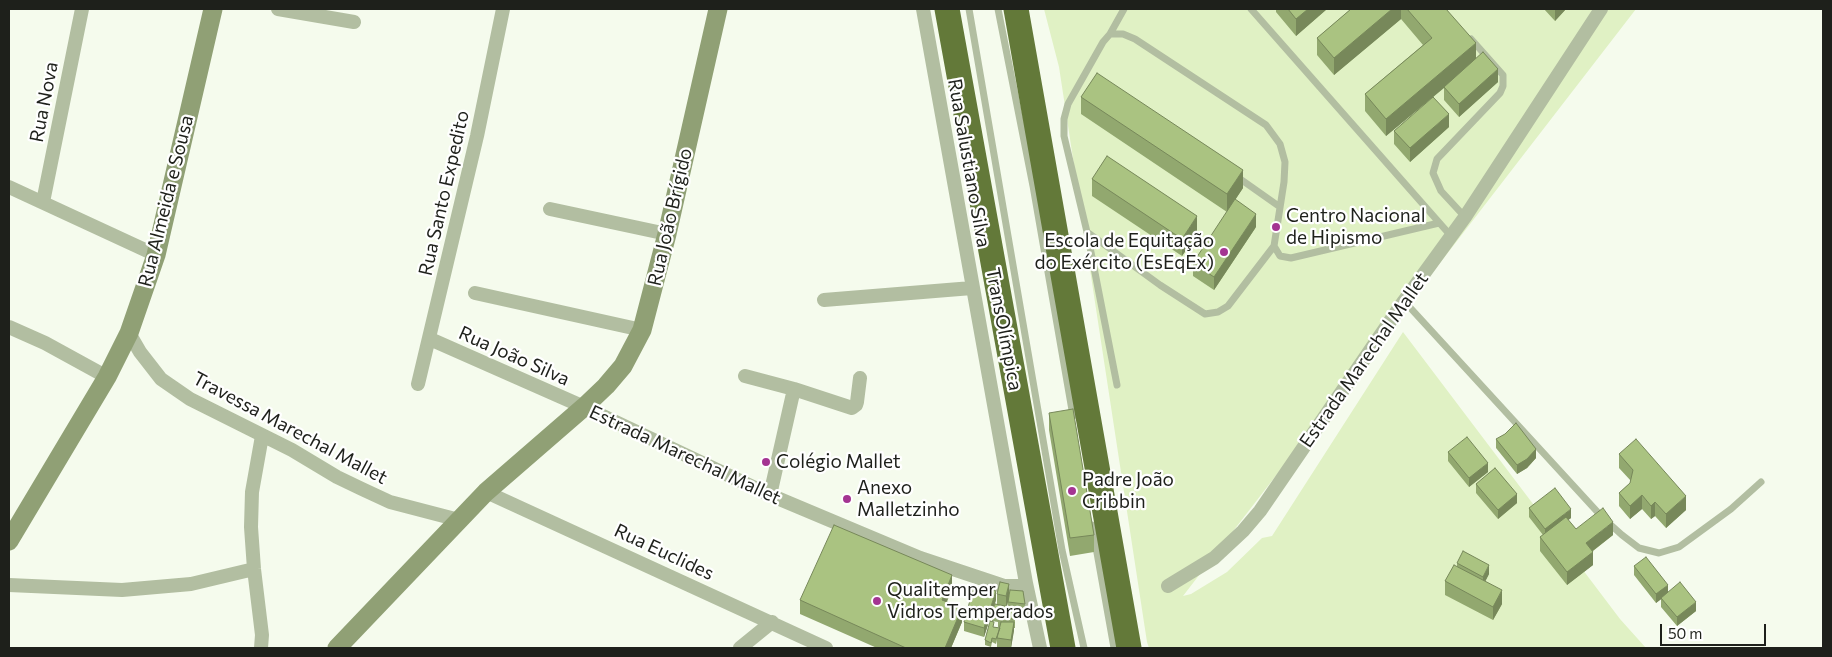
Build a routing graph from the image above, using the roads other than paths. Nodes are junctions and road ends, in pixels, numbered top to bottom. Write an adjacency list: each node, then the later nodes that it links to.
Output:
1 (82, 9): 22 (street, Rua Nova)
2 (213, 9): 32 (street, Rua Almeida e Sousa)
3 (278, 9): 15 (street)
4 (503, 9): 40 (street, Rua Santo Expedito)
5 (718, 9): 28 (street, Rua João Brígido)
6 (923, 9): 33 (street, Rua Salustiano Silva)
7 (938, 9): 31 (highway)
8 (947, 9): 31 (highway, TransOlímpica)
9 (969, 9): 67 (lane, TransOlímpica)
10 (998, 9): 48 (lane)
11 (1016, 9): 69 (highway)
12 (1124, 9): 16 (lane)
13 (1251, 9): 26 (lane)
14 (1601, 9): 25 (street, Estrada Marechal Mallet)
15 (354, 22)
16 (1110, 34): 18 (lane); 23 (lane)
17 (1468, 36): 25 (lane)
18 (1085, 73): 19 (lane); 27 (lane)
19 (1094, 79)
20 (1232, 174): 23 (lane)
21 (9, 187): 22 (street)
22 (43, 202): 32 (street)
23 (1280, 207): 30 (lane)
24 (550, 209): 28 (street)
25 (1465, 217): 29 (street, Estrada Marechal Mallet)
26 (1439, 223): 29 (lane); 30 (lane)
27 (1087, 232): 30 (lane); 45 (lane)
28 (667, 234): 38 (street, Rua João Brígido)
29 (1451, 236): 36 (street, Estrada Marechal Mallet)
30 (1274, 246)
31 (990, 251): 66 (highway, TransOlímpica)
32 (156, 255): 39 (street, Rua Almeida e Sousa)
33 (972, 288): 35 (street); 57 (street, Rua Salustiano Silva)
34 (474, 293): 38 (street)
35 (824, 300)
36 (1404, 301): 50 (lane); 59 (street, Estrada Marechal Mallet)
37 (9, 327): 42 (street)
38 (642, 330): 47 (street, Rua João Brígido)
39 (129, 333): 42 (street, Rua Almeida e Sousa); 49 (street, Travessa Marechal Mallet)
40 (430, 339): 44 (street, Rua Santo Expedito); 47 (street, Rua João Silva)
41 (744, 376): 46 (street)
42 (107, 377): 55 (street, Rua Almeida e Sousa)
43 (860, 378): 46 (street)
44 (418, 384)
45 (1117, 385)
46 (794, 389): 52 (street)
47 (584, 407): 51 (street, Estrada Marechal Mallet); 52 (street, Estrada Marechal Mallet)
48 (1075, 424)
49 (262, 436): 54 (street, Travessa Marechal Mallet); 56 (street)
50 (1762, 482)
51 (486, 492): 54 (street, Estrada Marechal Mallet); 60 (street, Rua Euclides)
52 (770, 495): 57 (street, Estrada Marechal Mallet)
53 (1091, 518): 68 (lane)
54 (459, 520): 62 (street, Estrada Marechal Mallet)
55 (9, 541)
56 (254, 569): 58 (street); 61 (street)
57 (1026, 584): 65 (street, Rua Salustiano Silva)
58 (9, 586)
59 (1168, 586)
60 (772, 622): 63 (street); 64 (street, Rua Euclides)
61 (261, 648)
62 (337, 648)
63 (740, 648)
64 (826, 648)
65 (1040, 648)
66 (1063, 648)
67 (1084, 648)
68 (1114, 648)
69 (1129, 648)

